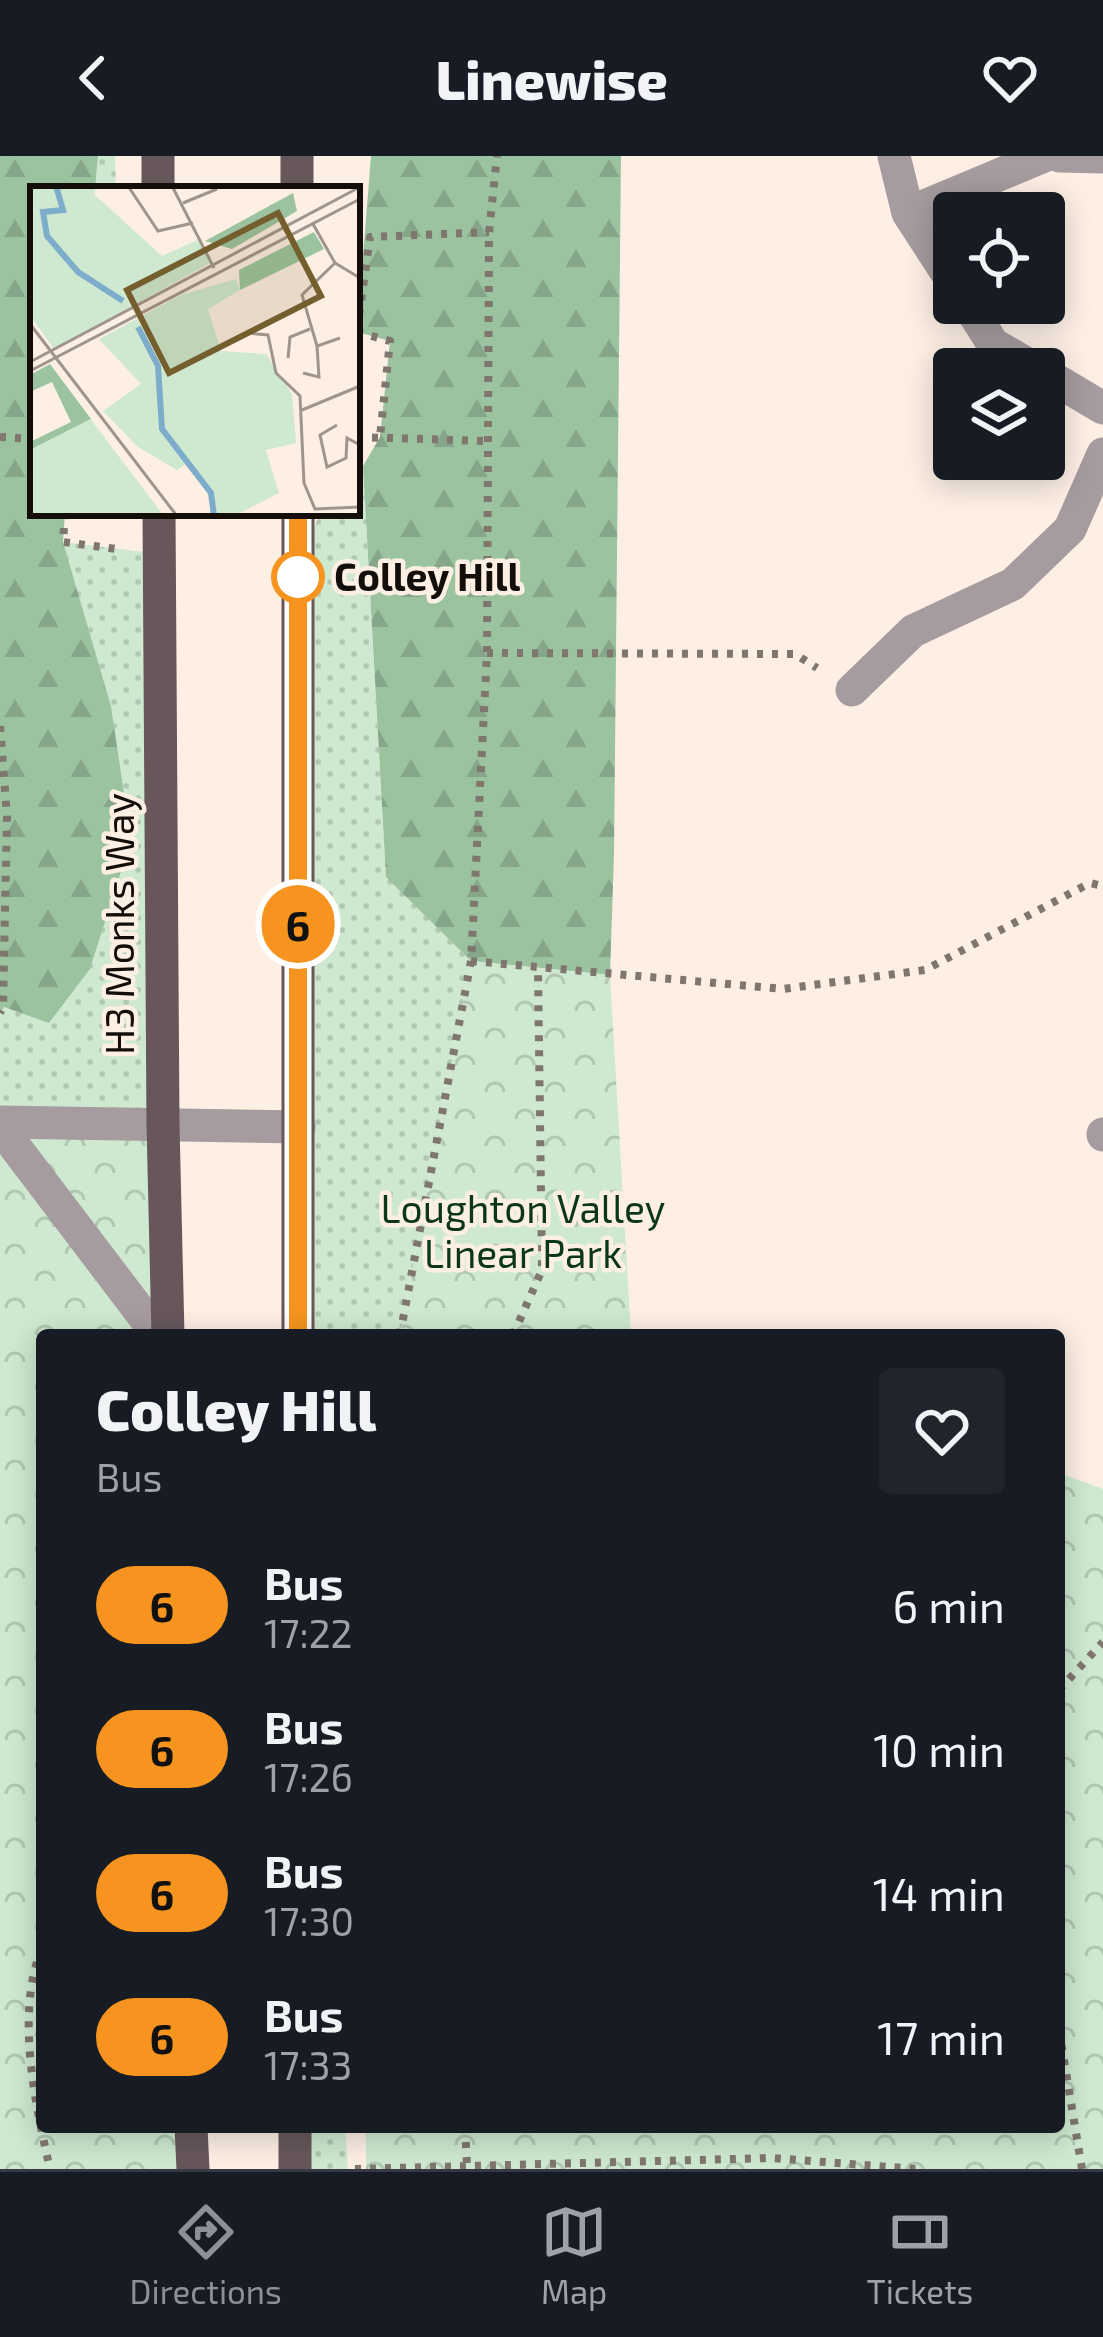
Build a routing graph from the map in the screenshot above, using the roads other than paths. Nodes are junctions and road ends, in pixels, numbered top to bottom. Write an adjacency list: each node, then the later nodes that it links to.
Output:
1 (894, 156): 5 (street)
2 (1043, 156): 5 (street)
3 (1059, 156): 4 (street)
4 (1103, 157)
5 (908, 213): 6 (street)
6 (933, 252)
7 (980, 324): 8 (street)
8 (1000, 348)
9 (1065, 386): 10 (street)
10 (1103, 408)
11 (1103, 454): 14 (street)
12 (160, 516): 16 (main road, H3 Monks Way)
13 (298, 516): 17 (main road)
14 (852, 690)
15 (0, 1125): 16 (street); 18 (street)
16 (163, 1125): 17 (street); 19 (main road, H3 Monks Way)
17 (299, 1127): 20 (main road)
18 (153, 1329)
19 (168, 1329)
20 (298, 1329)
21 (191, 2133): 23 (main road)
22 (295, 2133): 24 (main road)
23 (193, 2169)
24 (295, 2169)

